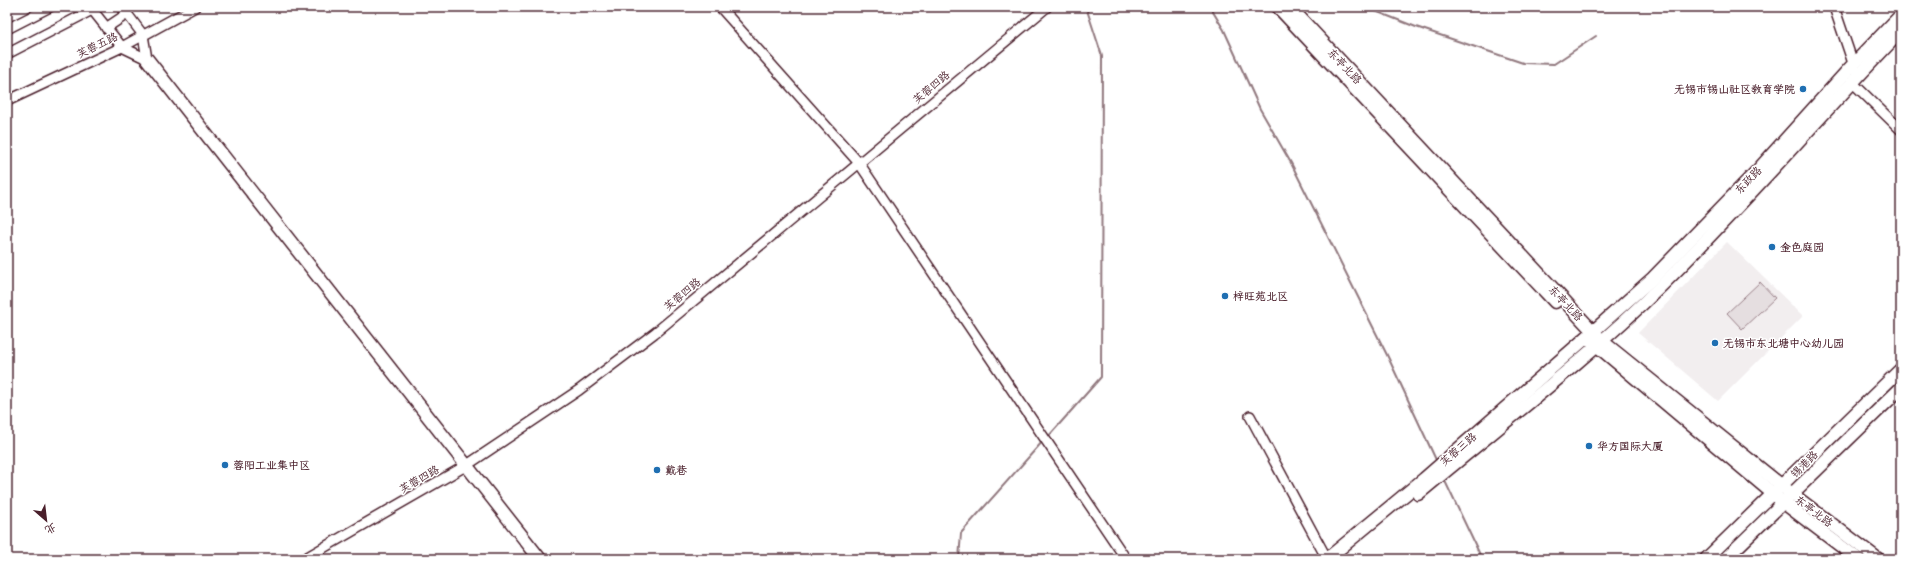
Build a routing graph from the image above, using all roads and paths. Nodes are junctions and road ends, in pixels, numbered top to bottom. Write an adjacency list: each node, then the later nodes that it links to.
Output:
1 (50, 7): 12 (street)
2 (195, 7): 14 (street, 芙蓉五路)
3 (720, 7): 21 (street)
4 (1047, 7): 21 (street, 芙蓉四路)
5 (1278, 7): 22 (main road, 东亭北路)
6 (1290, 7): 22 (main road, 东亭北路)
7 (1834, 7): 18 (street)
8 (91, 8): 11 (street); 16 (street)
9 (124, 11): 11 (street); 14 (street)
10 (1901, 15): 18 (main road, 东政路)
11 (106, 28): 15 (street)
12 (7, 29)
13 (1901, 31): 18 (main road, 东政路)
14 (143, 35): 15 (street, 芙蓉五路); 17 (street)
15 (122, 47): 17 (street); 19 (street, 芙蓉五路)
16 (7, 54)
17 (147, 59): 28 (main road)
18 (1854, 74): 20 (street); 22 (main road, 东政路); 23 (main road, 东政路)
19 (7, 101)
20 (1901, 130)
21 (859, 163): 28 (street, 芙蓉四路); 34 (street)
22 (1590, 334): 23 (main road, 东亭北路); 27 (main road, 芙蓉三路)
23 (1599, 344): 27 (main road, 芙蓉三路); 30 (main road, 东亭北路)
24 (1901, 369): 30 (main road, 锡港路)
25 (1901, 388): 31 (main road, 锡港路)
26 (1250, 416): 35 (street)
27 (1456, 457): 29 (main road, 芙蓉三路)
28 (467, 465): 32 (street, 芙蓉四路); 33 (main road)
29 (1426, 482): 35 (main road, 芙蓉三路); 36 (main road, 芙蓉三路)
30 (1778, 490): 31 (main road, 东亭北路); 37 (main road, 锡港路)
31 (1788, 498): 38 (main road, 锡港路); 39 (main road, 东亭北路); 40 (main road, 东亭北路)
32 (304, 559)
33 (540, 559)
34 (1126, 559)
35 (1327, 559)
36 (1340, 559)
37 (1706, 559)
38 (1725, 559)
39 (1858, 559)
40 (1878, 559)

